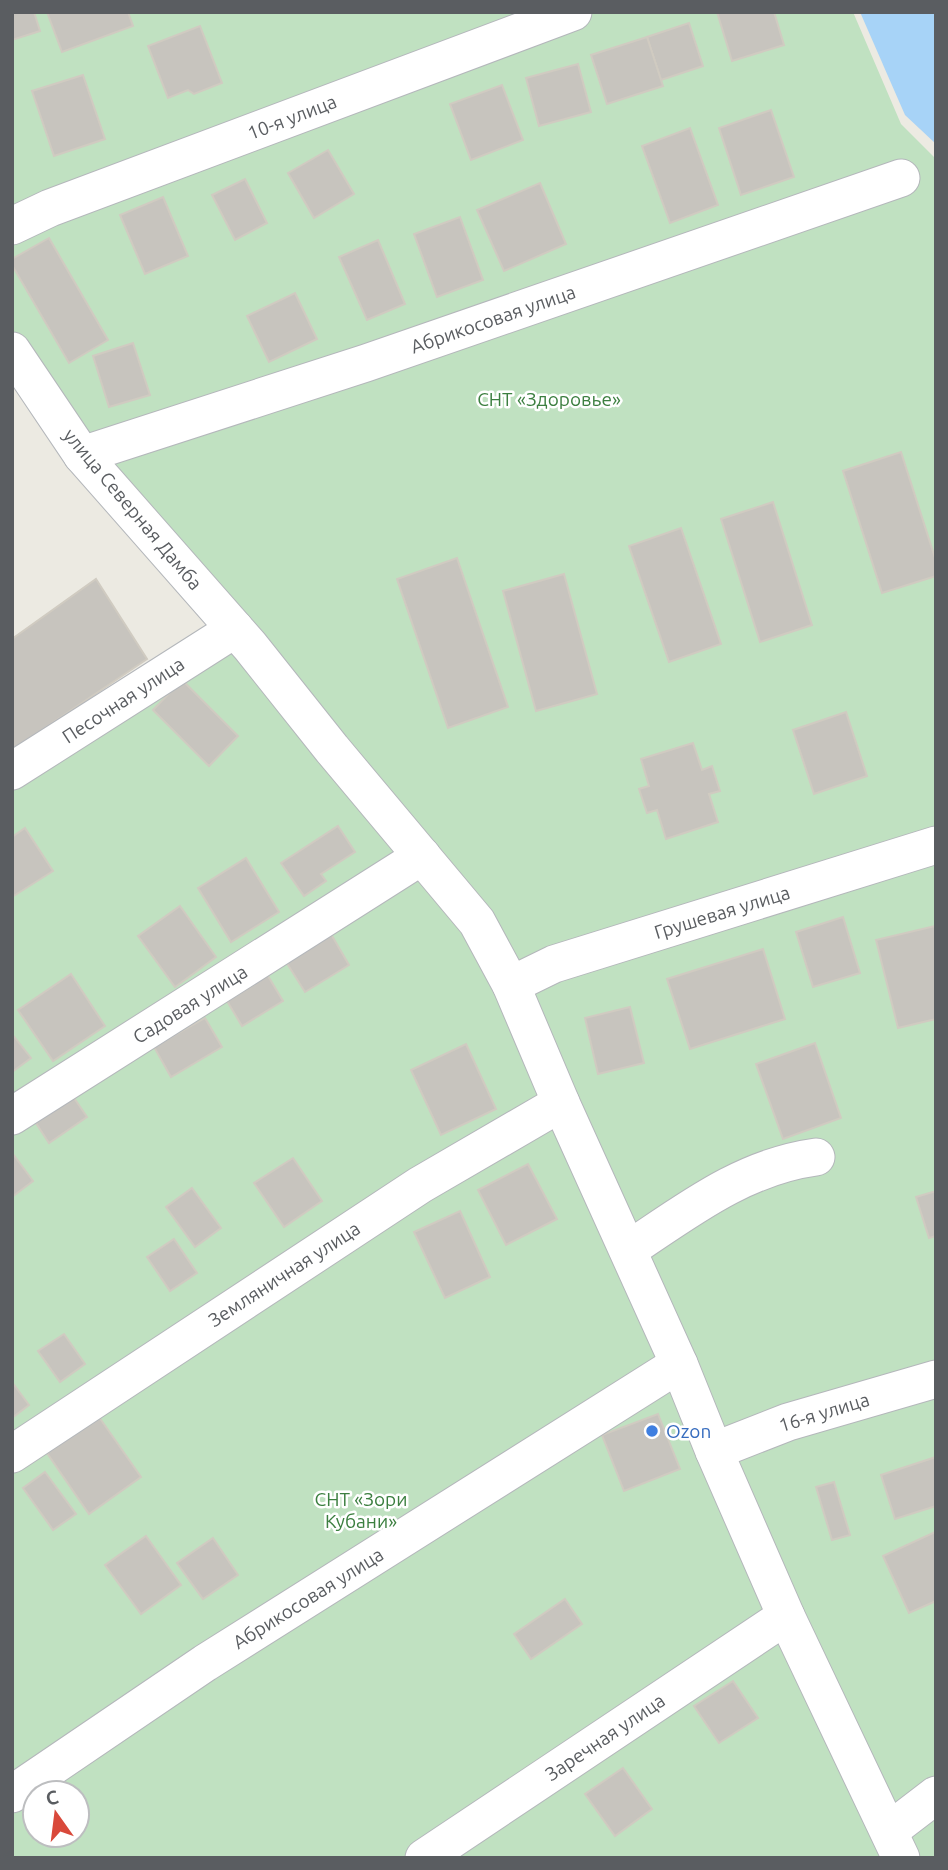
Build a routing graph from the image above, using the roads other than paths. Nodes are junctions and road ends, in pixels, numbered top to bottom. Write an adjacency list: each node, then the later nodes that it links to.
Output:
1 (573, 12): 3 (street, 10-я улица)
2 (901, 178): 5 (street, Абрикосовая улица)
3 (12, 226)
4 (12, 351): 5 (street, улица Северная Дамба)
5 (82, 455): 6 (street, улица Северная Дамба)
6 (235, 629): 7 (street, Песочная улица); 9 (street, улица Северная Дамба)
7 (12, 771)
8 (936, 845): 10 (street, Грушевая улица)
9 (422, 856): 10 (street, улица Северная Дамба); 12 (street, Садовая улица)
10 (511, 985): 11 (street, улица Северная Дамба)
11 (561, 1103): 14 (street, улица Северная Дамба); 18 (street, Земляничная улица)
12 (12, 1116)
13 (816, 1157): 14 (street)
14 (628, 1250): 15 (street, улица Северная Дамба)
15 (679, 1364): 17 (street, улица Северная Дамба); 20 (street, Абрикосовая улица)
16 (936, 1379): 17 (street, 16-я улица)
17 (714, 1451): 19 (street, улица Северная Дамба)
18 (12, 1454)
19 (786, 1616): 22 (street, улица Северная Дамба); 23 (street, Заречная улица)
20 (12, 1794)
21 (936, 1795): 22 (street)
22 (895, 1844)
23 (424, 1858)

